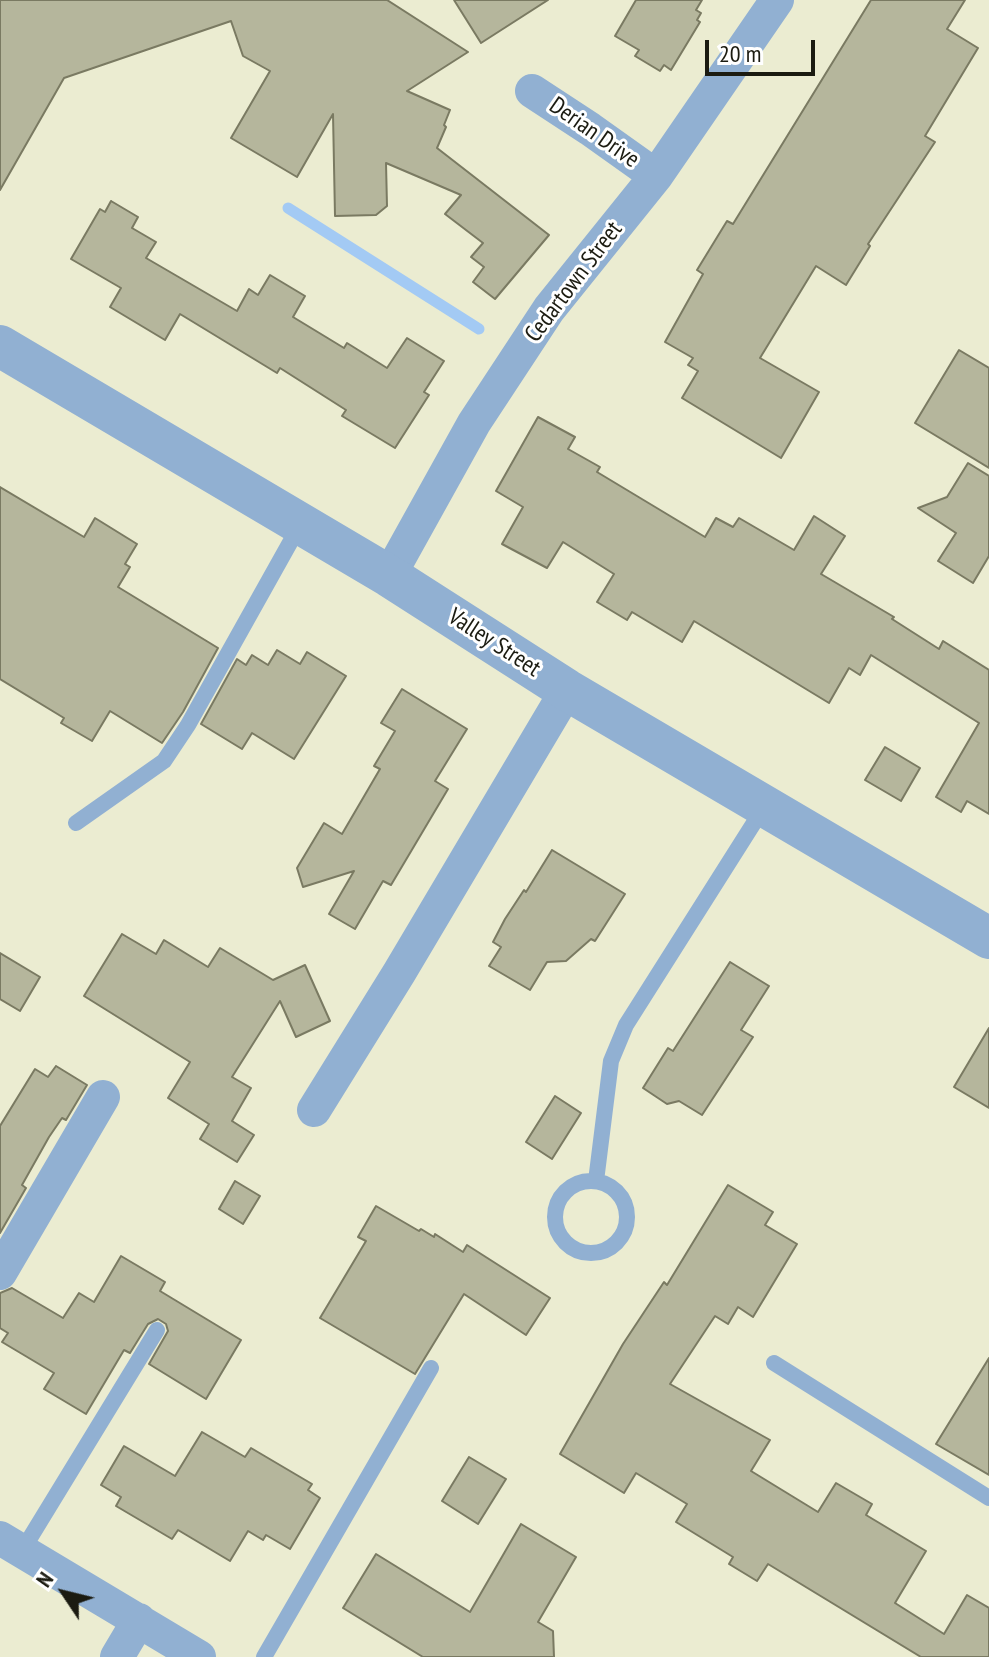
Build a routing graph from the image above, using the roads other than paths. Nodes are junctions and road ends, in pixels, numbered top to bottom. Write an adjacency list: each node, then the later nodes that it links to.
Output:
1 (777, 0): 3 (street, Cedartown Street)
2 (532, 91): 3 (street, Derian Drive)
3 (656, 176): 6 (street, Cedartown Street)
4 (0, 346): 5 (street, Valley Street)
5 (301, 523): 6 (street, Valley Street); 9 (lane)
6 (389, 576): 7 (street, Valley Street)
7 (567, 690): 8 (street, Valley Street); 12 (street)
8 (765, 806): 10 (street, Valley Street); 13 (lane)
9 (76, 823)
10 (989, 938)
11 (103, 1097): 14 (street)
12 (314, 1110)
13 (596, 1181): 13 (lane)
14 (0, 1273)
15 (157, 1330): 19 (lane)
16 (774, 1363): 18 (lane)
17 (431, 1368): 23 (lane)
18 (989, 1498)
19 (11, 1544): 20 (street)
20 (139, 1620): 21 (street); 22 (street)
21 (117, 1657)
22 (199, 1657)
23 (264, 1657)

